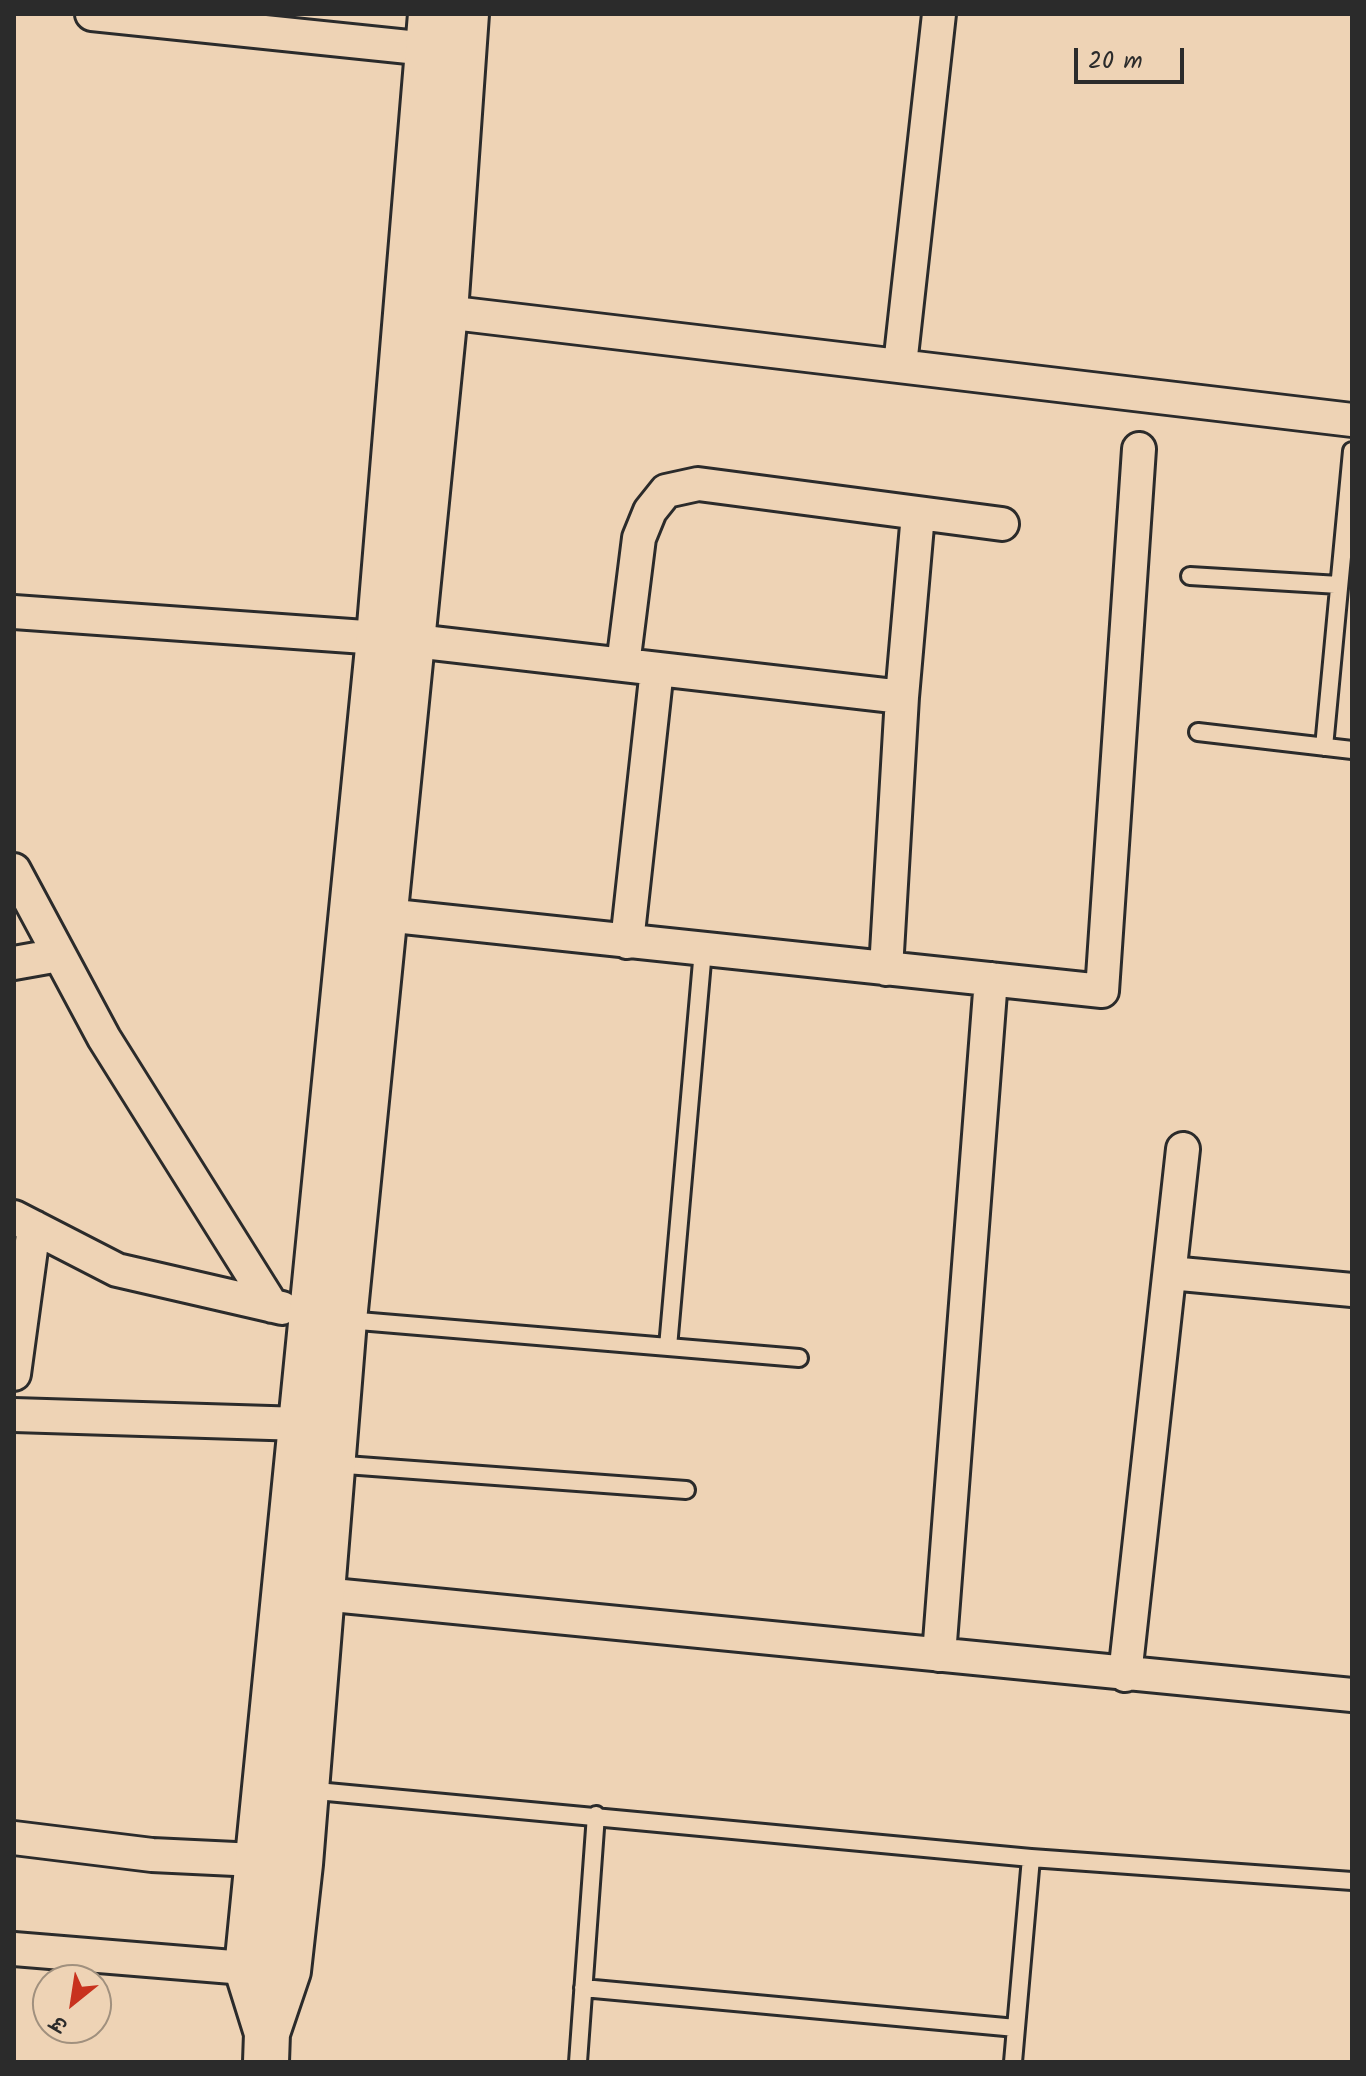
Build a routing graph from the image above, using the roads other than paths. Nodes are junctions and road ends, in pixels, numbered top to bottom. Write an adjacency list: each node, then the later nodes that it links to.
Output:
1 (92, 14): 4 (street)
2 (466, 14): 5 (main road)
3 (939, 14): 6 (street)
4 (429, 32): 15 (main road)
5 (445, 312): 6 (street); 15 (main road)
6 (900, 365): 7 (street)
7 (1352, 420)
8 (1139, 449): 29 (street)
9 (1352, 451): 13 (lane)
10 (918, 514): 11 (street); 16 (street); 18 (street)
11 (1002, 524)
12 (1190, 576): 13 (lane)
13 (1339, 585): 20 (lane)
14 (14, 612): 15 (street)
15 (397, 640): 16 (street); 23 (main road); 34 (main road)
16 (623, 665): 17 (street)
17 (657, 669): 18 (street); 24 (street)
18 (902, 697): 28 (street)
19 (1198, 732): 20 (lane)
20 (1324, 747): 21 (lane)
21 (1352, 750)
22 (14, 870): 26 (street)
23 (385, 915): 24 (street); 34 (main road)
24 (627, 942): 25 (street)
25 (703, 950): 28 (street); 35 (lane)
26 (59, 955): 27 (street); 34 (street)
27 (14, 963)
28 (886, 969): 29 (street)
29 (991, 979): 43 (street)
30 (1183, 1149): 32 (street)
31 (24, 1222): 34 (street); 37 (street)
32 (1170, 1273): 33 (street); 44 (street)
33 (1352, 1290)
34 (310, 1313): 35 (lane); 39 (main road); 40 (main road)
35 (668, 1347): 36 (lane)
36 (799, 1358)
37 (14, 1374)
38 (14, 1415): 39 (street)
39 (302, 1424): 50 (main road)
40 (332, 1464): 41 (lane); 42 (main road)
41 (686, 1490)
42 (322, 1594): 43 (street); 46 (main road)
43 (939, 1655): 44 (street)
44 (1125, 1675): 45 (street)
45 (1352, 1695)
46 (304, 1790): 47 (lane); 53 (main road)
47 (596, 1815): 49 (lane); 54 (lane)
48 (14, 1838): 50 (street)
49 (1031, 1858): 51 (lane); 55 (lane)
50 (256, 1860): 53 (main road)
51 (1352, 1881)
52 (14, 1949): 53 (street)
53 (267, 1970): 56 (main road)
54 (583, 1988): 55 (lane); 57 (lane)
55 (1016, 2028): 58 (lane)
56 (267, 2047)
57 (578, 2062)
58 (1013, 2062)

